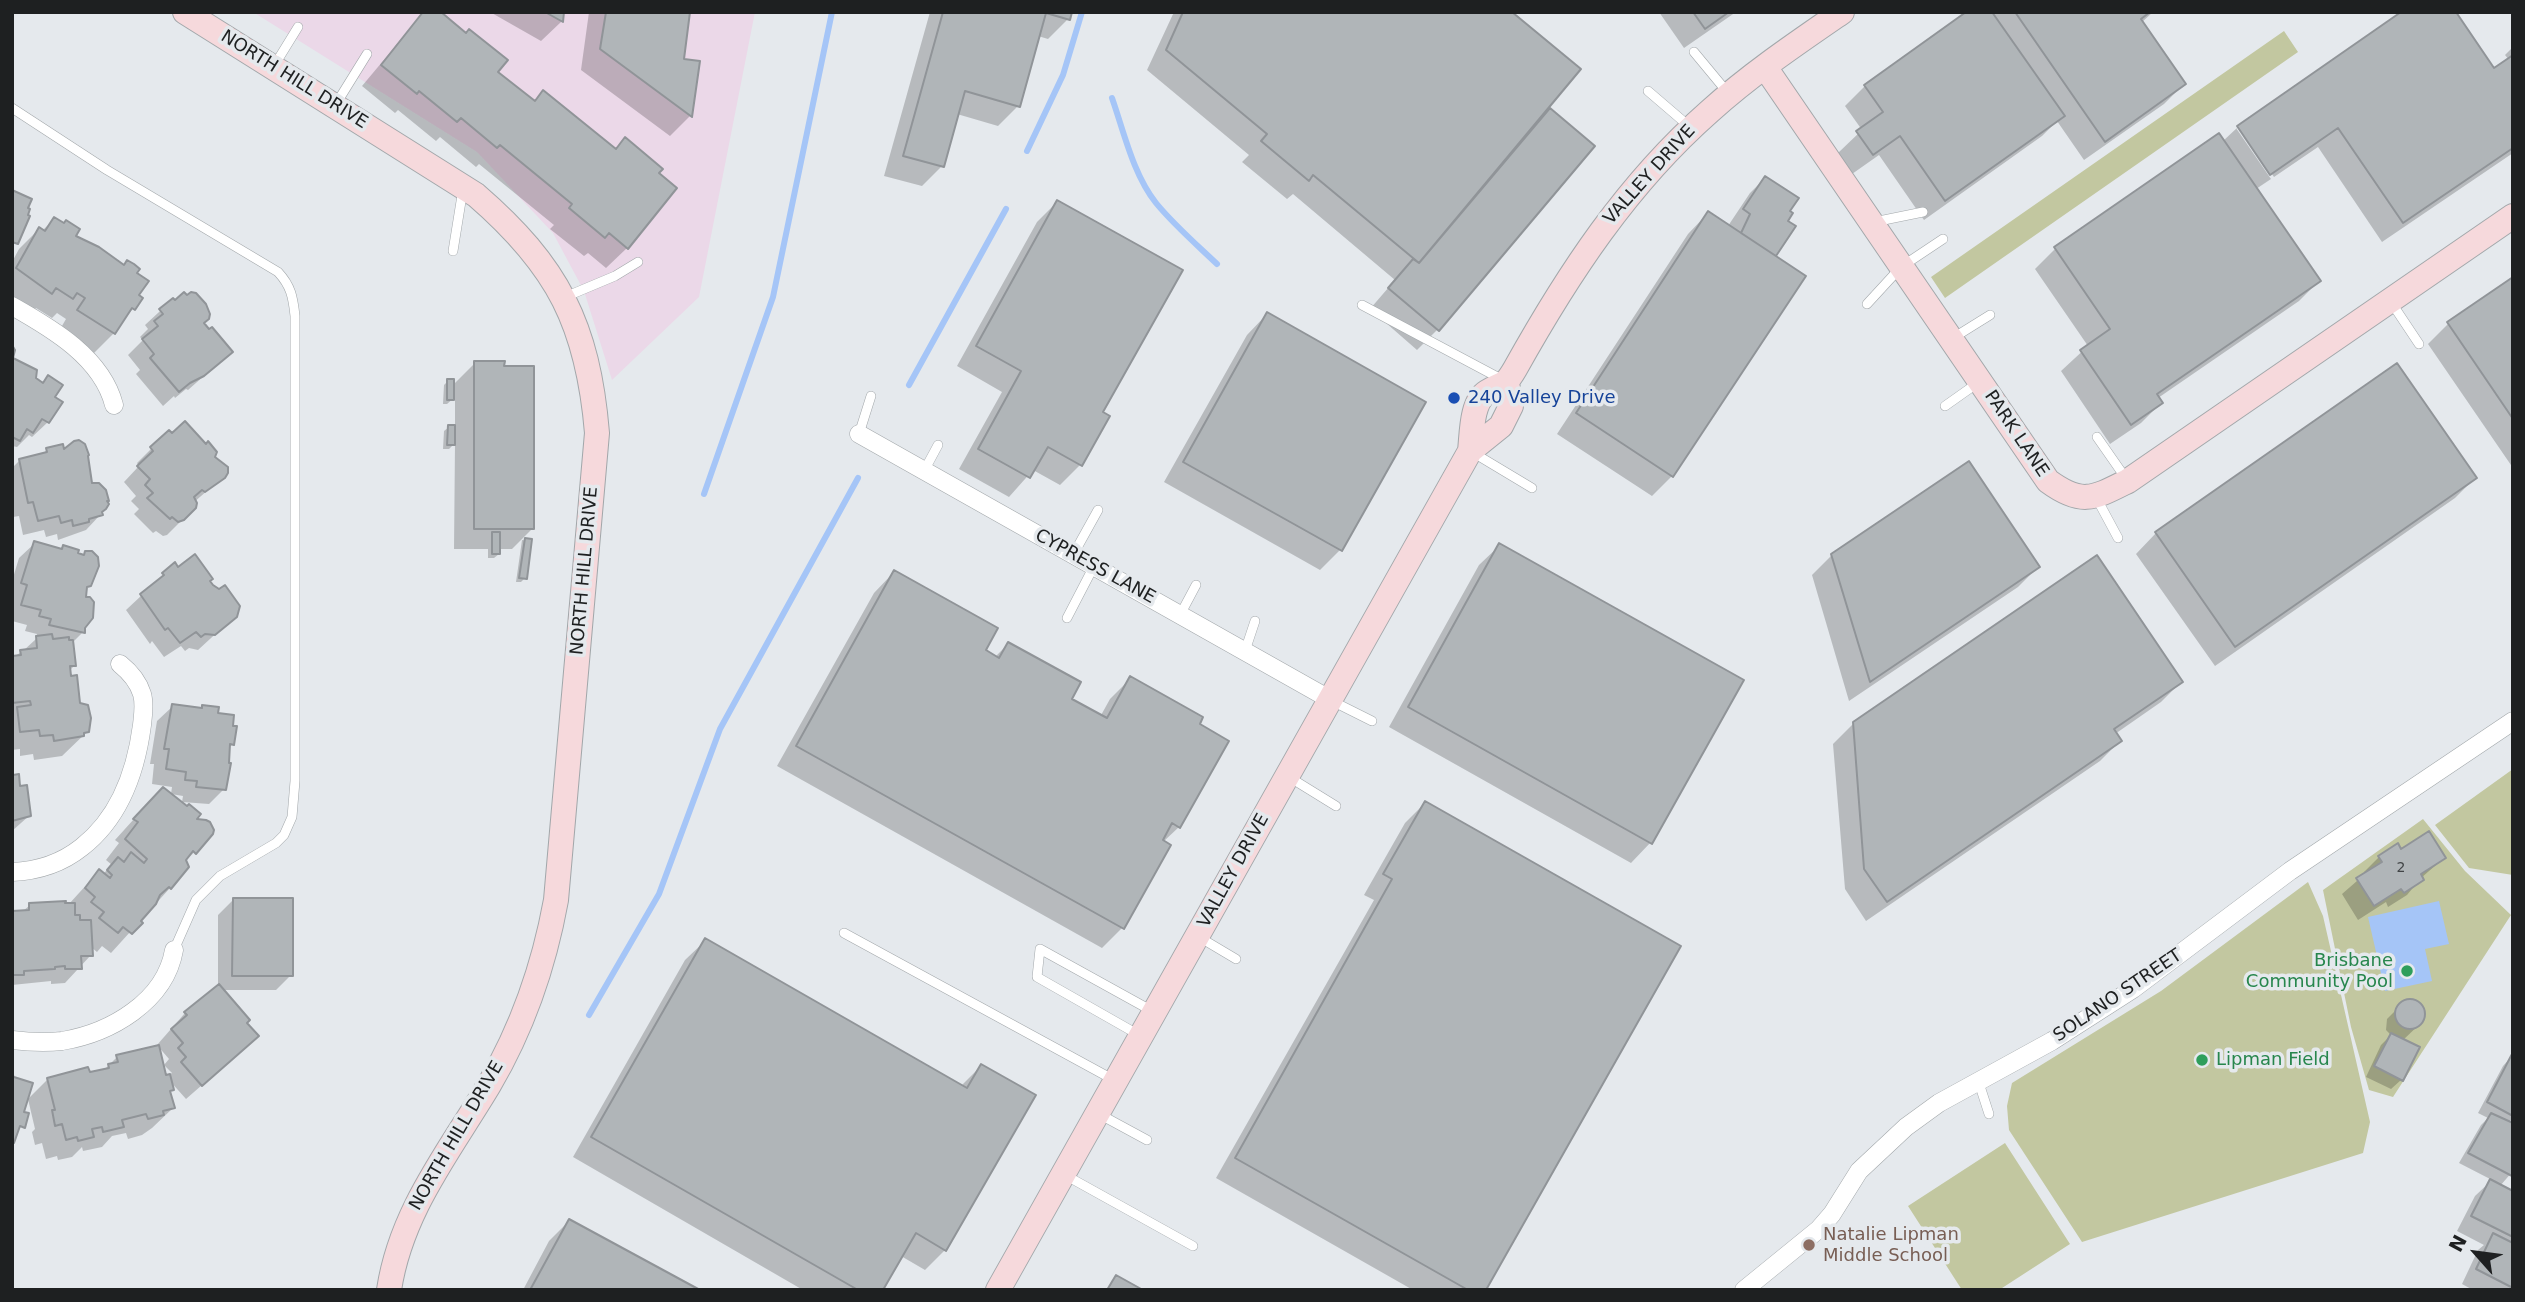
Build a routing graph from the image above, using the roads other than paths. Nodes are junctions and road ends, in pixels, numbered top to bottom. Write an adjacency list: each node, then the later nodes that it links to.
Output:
1 (186, 12): 7 (street, NORTH HILL DRIVE)
2 (1842, 12): 6 (street, VALLEY DRIVE)
3 (298, 27): 7 (lane)
4 (1694, 52): 9 (lane)
5 (367, 54): 10 (lane)
6 (1765, 67): 9 (street, VALLEY DRIVE); 16 (street, PARK LANE)
7 (273, 68): 10 (street, NORTH HILL DRIVE)
8 (1647, 91): 12 (lane)
9 (1729, 94): 12 (street, VALLEY DRIVE)
10 (335, 106): 13 (street, NORTH HILL DRIVE)
11 (12, 107): 60 (lane)
12 (1692, 128): 30 (street, VALLEY DRIVE)
13 (463, 188): 18 (lane); 21 (street, NORTH HILL DRIVE)
14 (1923, 212): 16 (lane)
15 (2513, 216): 22 (street)
16 (1872, 222): 20 (street, PARK LANE)
17 (1943, 239): 20 (lane)
18 (453, 251)
19 (638, 261): 21 (lane)
20 (1902, 267): 23 (lane); 27 (street, PARK LANE)
21 (564, 298): 72 (street, NORTH HILL DRIVE)
22 (2390, 301): 28 (lane); 39 (street)
23 (1867, 304)
24 (1362, 305): 30 (lane)
25 (12, 306): 32 (street)
26 (1990, 315): 27 (lane)
27 (1951, 339): 29 (street, PARK LANE)
28 (2419, 344)
29 (1980, 381): 33 (lane); 41 (street, PARK LANE)
30 (1507, 383): 37 (street, VALLEY DRIVE)
31 (871, 396): 34 (lane)
32 (114, 405)
33 (1945, 406)
34 (859, 434): 38 (street, CYPRESS LANE)
35 (2097, 437): 39 (lane)
36 (938, 445): 38 (lane)
37 (1471, 452): 40 (lane); 52 (street, VALLEY DRIVE)
38 (924, 471): 44 (street, CYPRESS LANE)
39 (2129, 481): 41 (street)
40 (1532, 488)
41 (2096, 497): 43 (lane)
42 (1098, 510): 44 (lane)
43 (2118, 538)
44 (1073, 555): 45 (street, CYPRESS LANE)
45 (1094, 566): 47 (street, CYPRESS LANE); 48 (lane)
46 (1196, 585): 47 (lane)
47 (1180, 615): 50 (street, CYPRESS LANE)
48 (1067, 618)
49 (1255, 621): 50 (lane)
50 (1245, 651): 52 (street, CYPRESS LANE)
51 (120, 664): 57 (street)
52 (1331, 700): 53 (lane); 55 (street, VALLEY DRIVE)
53 (1372, 721)
54 (2513, 721): 66 (street, SOLANO STREET)
55 (1288, 776): 56 (lane); 59 (street, VALLEY DRIVE)
56 (1336, 806)
57 (12, 872)
58 (845, 933): 65 (lane)
59 (1197, 936): 61 (lane); 62 (street, VALLEY DRIVE)
60 (174, 950): 64 (street)
61 (1236, 958)
62 (1155, 1012): 63 (street, VALLEY DRIVE); 63 (lane)
63 (1141, 1036): 65 (street, VALLEY DRIVE)
64 (12, 1040)
65 (1116, 1081): 67 (street, VALLEY DRIVE)
66 (1979, 1083): 68 (lane); 74 (street, SOLANO STREET)
67 (1098, 1113): 69 (lane); 70 (street, VALLEY DRIVE)
68 (1989, 1114)
69 (1147, 1140)
70 (1064, 1174): 71 (lane); 73 (street, VALLEY DRIVE)
71 (1193, 1246)
72 (389, 1290)
73 (998, 1290)
74 (1744, 1290)

